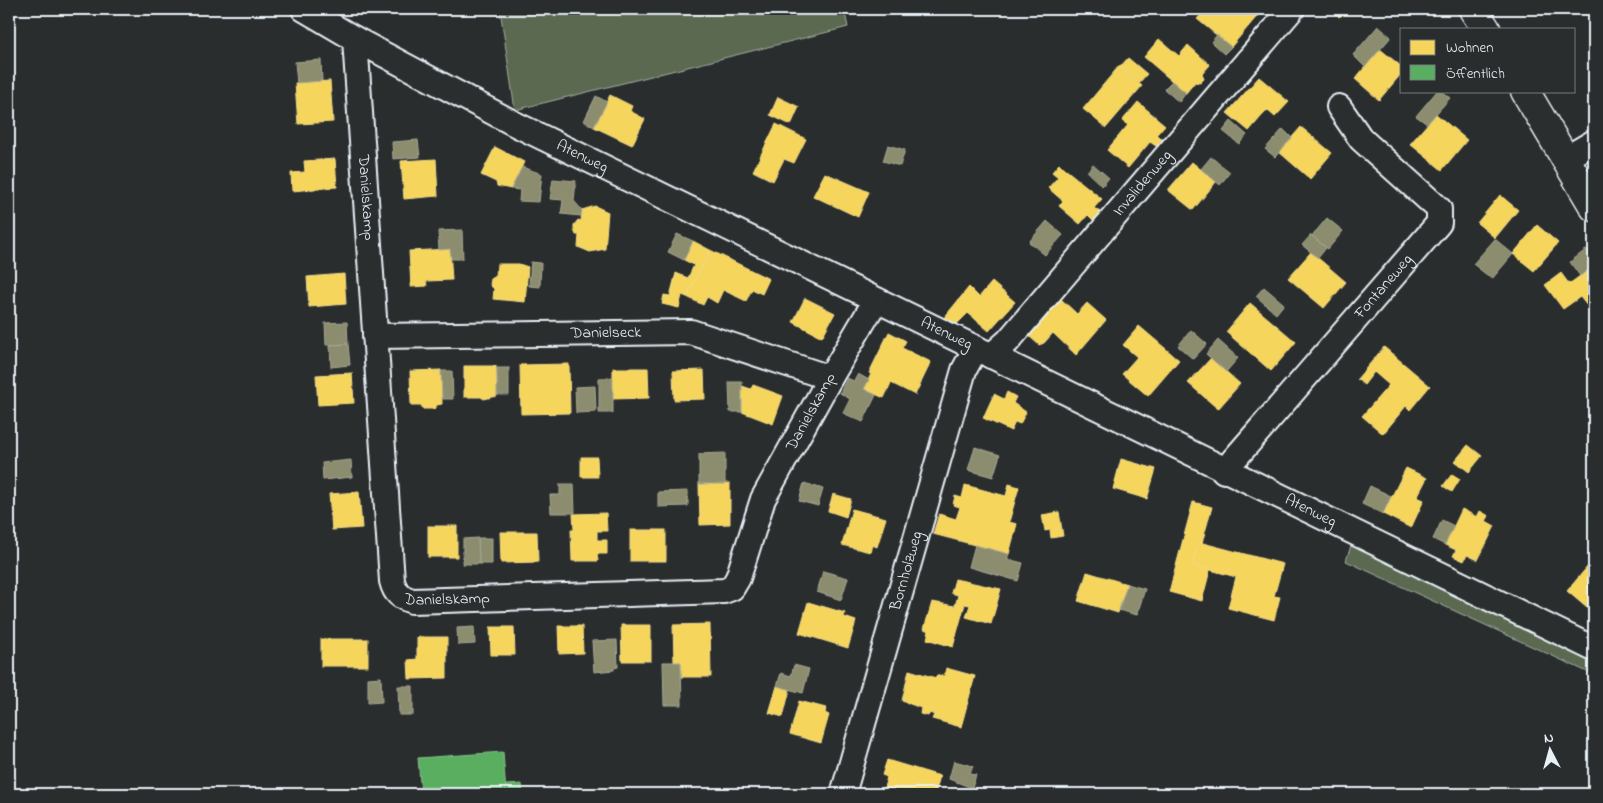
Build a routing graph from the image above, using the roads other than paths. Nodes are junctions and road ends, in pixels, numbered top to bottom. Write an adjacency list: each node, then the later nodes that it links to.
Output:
1 (304, 9): 5 (street, Atenweg)
2 (1292, 9): 13 (street, Invalidenweg)
3 (1473, 9): 4 (street)
4 (1485, 28)
5 (355, 39): 11 (street, Atenweg); 12 (street, Danielskamp)
6 (1526, 92): 9 (street)
7 (1339, 107): 15 (street, Fontaneweg)
8 (1594, 142): 9 (street)
9 (1565, 159): 10 (street)
10 (1594, 207)
11 (876, 300): 13 (street, Atenweg); 14 (street, Danielskamp)
12 (375, 336): 14 (street, Danielseck); 14 (street, Danielskamp)
13 (983, 352): 15 (street, Atenweg); 17 (street, Bornholzweg)
14 (830, 378)
15 (1224, 471): 16 (street, Atenweg)
16 (1594, 649)
17 (843, 794)

